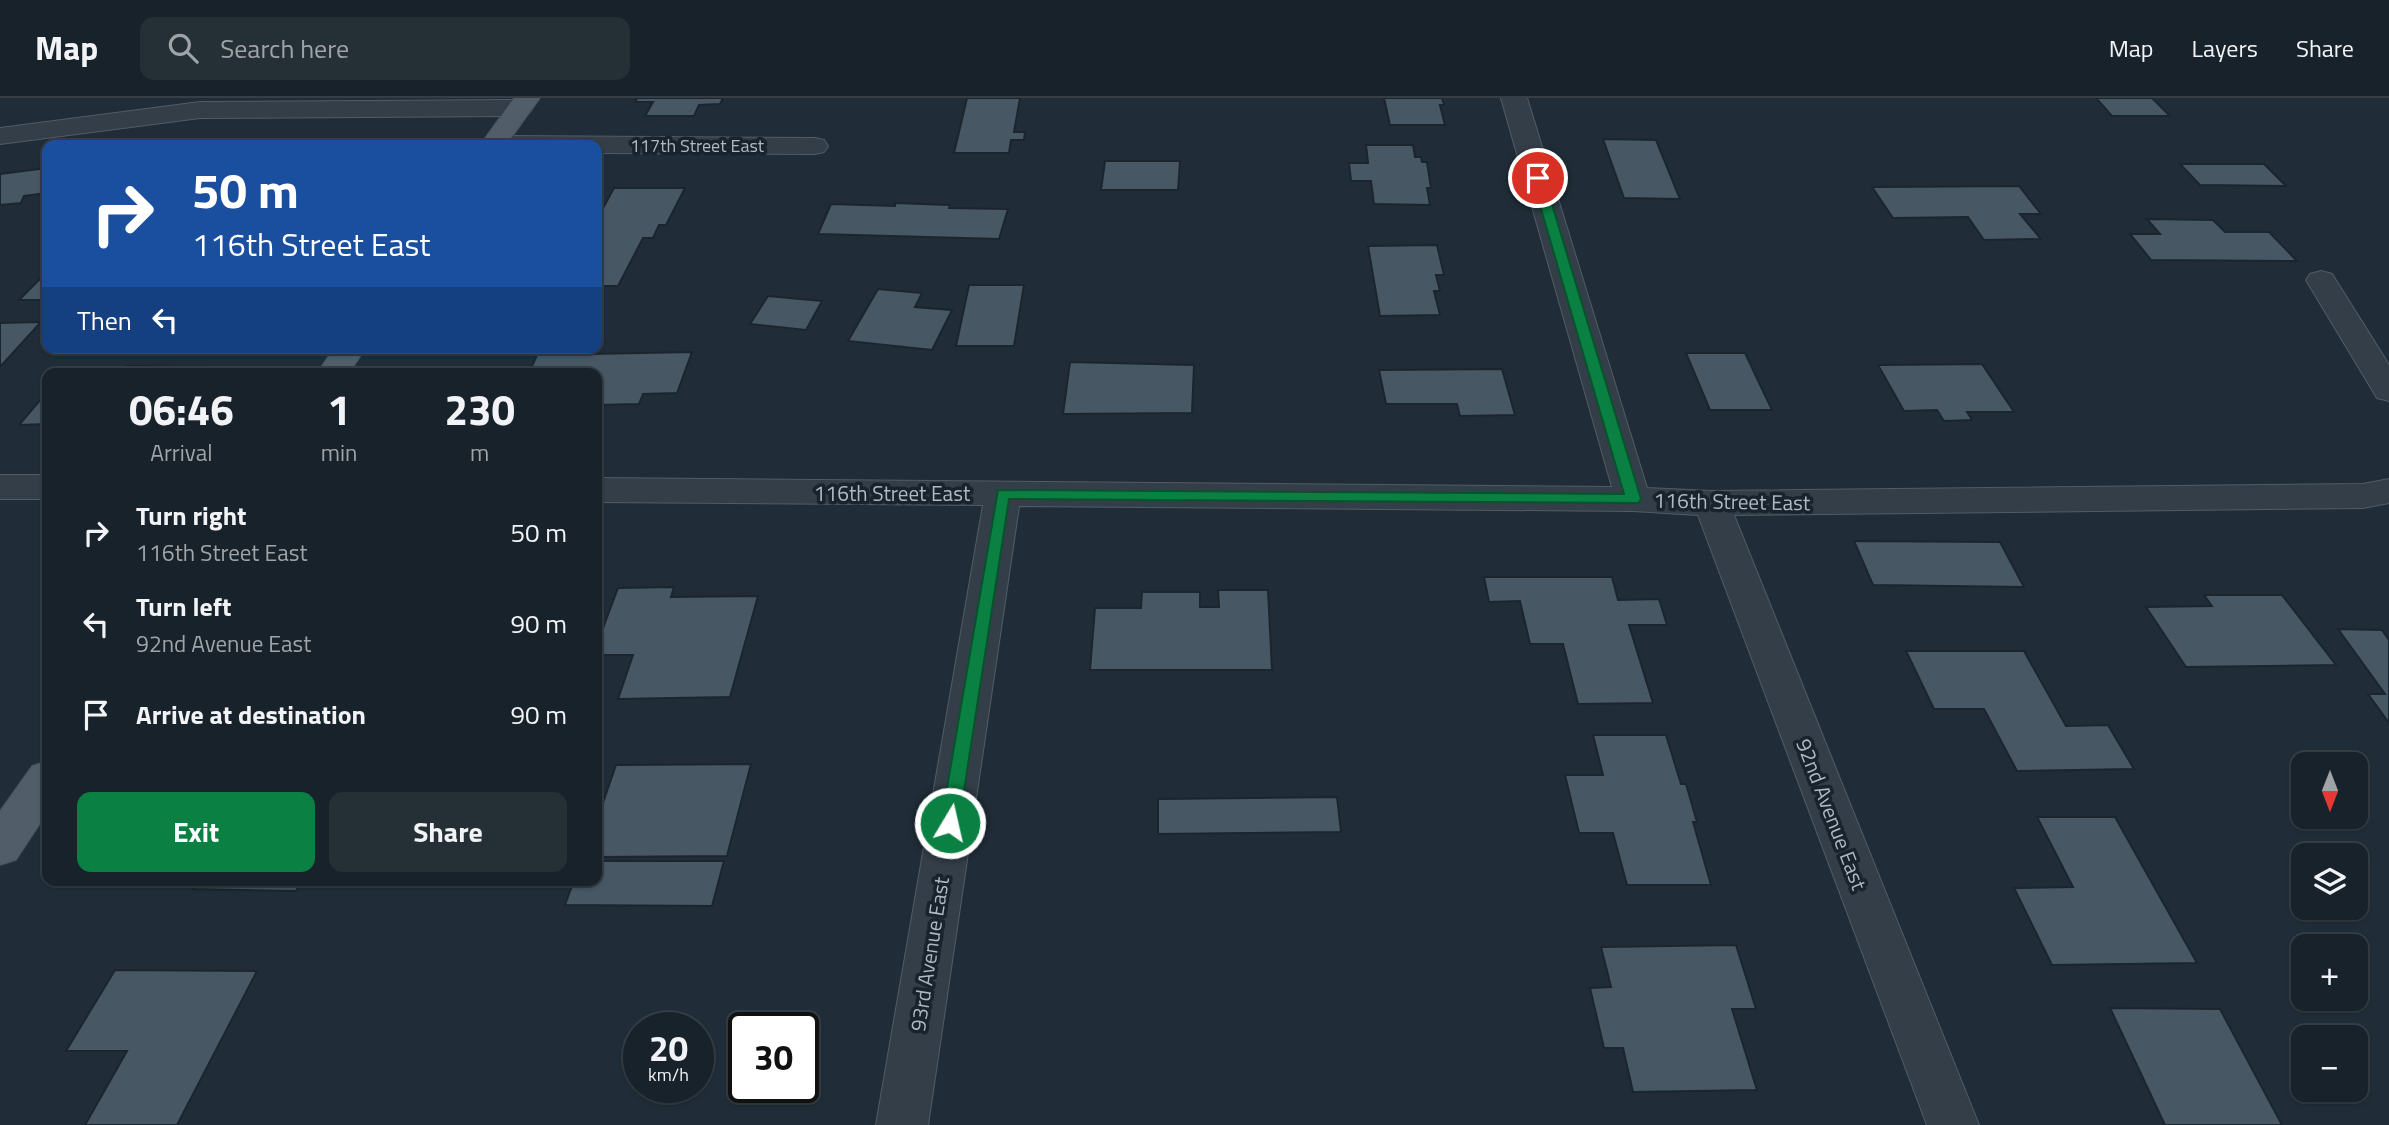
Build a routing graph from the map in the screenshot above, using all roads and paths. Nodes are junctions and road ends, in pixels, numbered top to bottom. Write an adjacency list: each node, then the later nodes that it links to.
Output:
1 (1514, 98): 14 (street)
2 (523, 103): 3 (street); 4 (main road)
3 (0, 136)
4 (497, 140)
5 (602, 145): 6 (street, 117th Street East)
6 (815, 146)
7 (2320, 280): 8 (street)
8 (2389, 391)
9 (0, 487): 10 (street)
10 (42, 487)
11 (602, 490): 13 (street, 116th Street East)
12 (2376, 493): 15 (street, 116th Street East)
13 (1003, 494): 14 (street, 116th Street East); 18 (street, 93rd Avenue East)
14 (1633, 499): 15 (street, 116th Street East)
15 (1711, 503): 19 (street, 92nd Avenue East)
16 (42, 786): 17 (main road)
17 (3, 839)
18 (902, 1125)
19 (1953, 1125)

